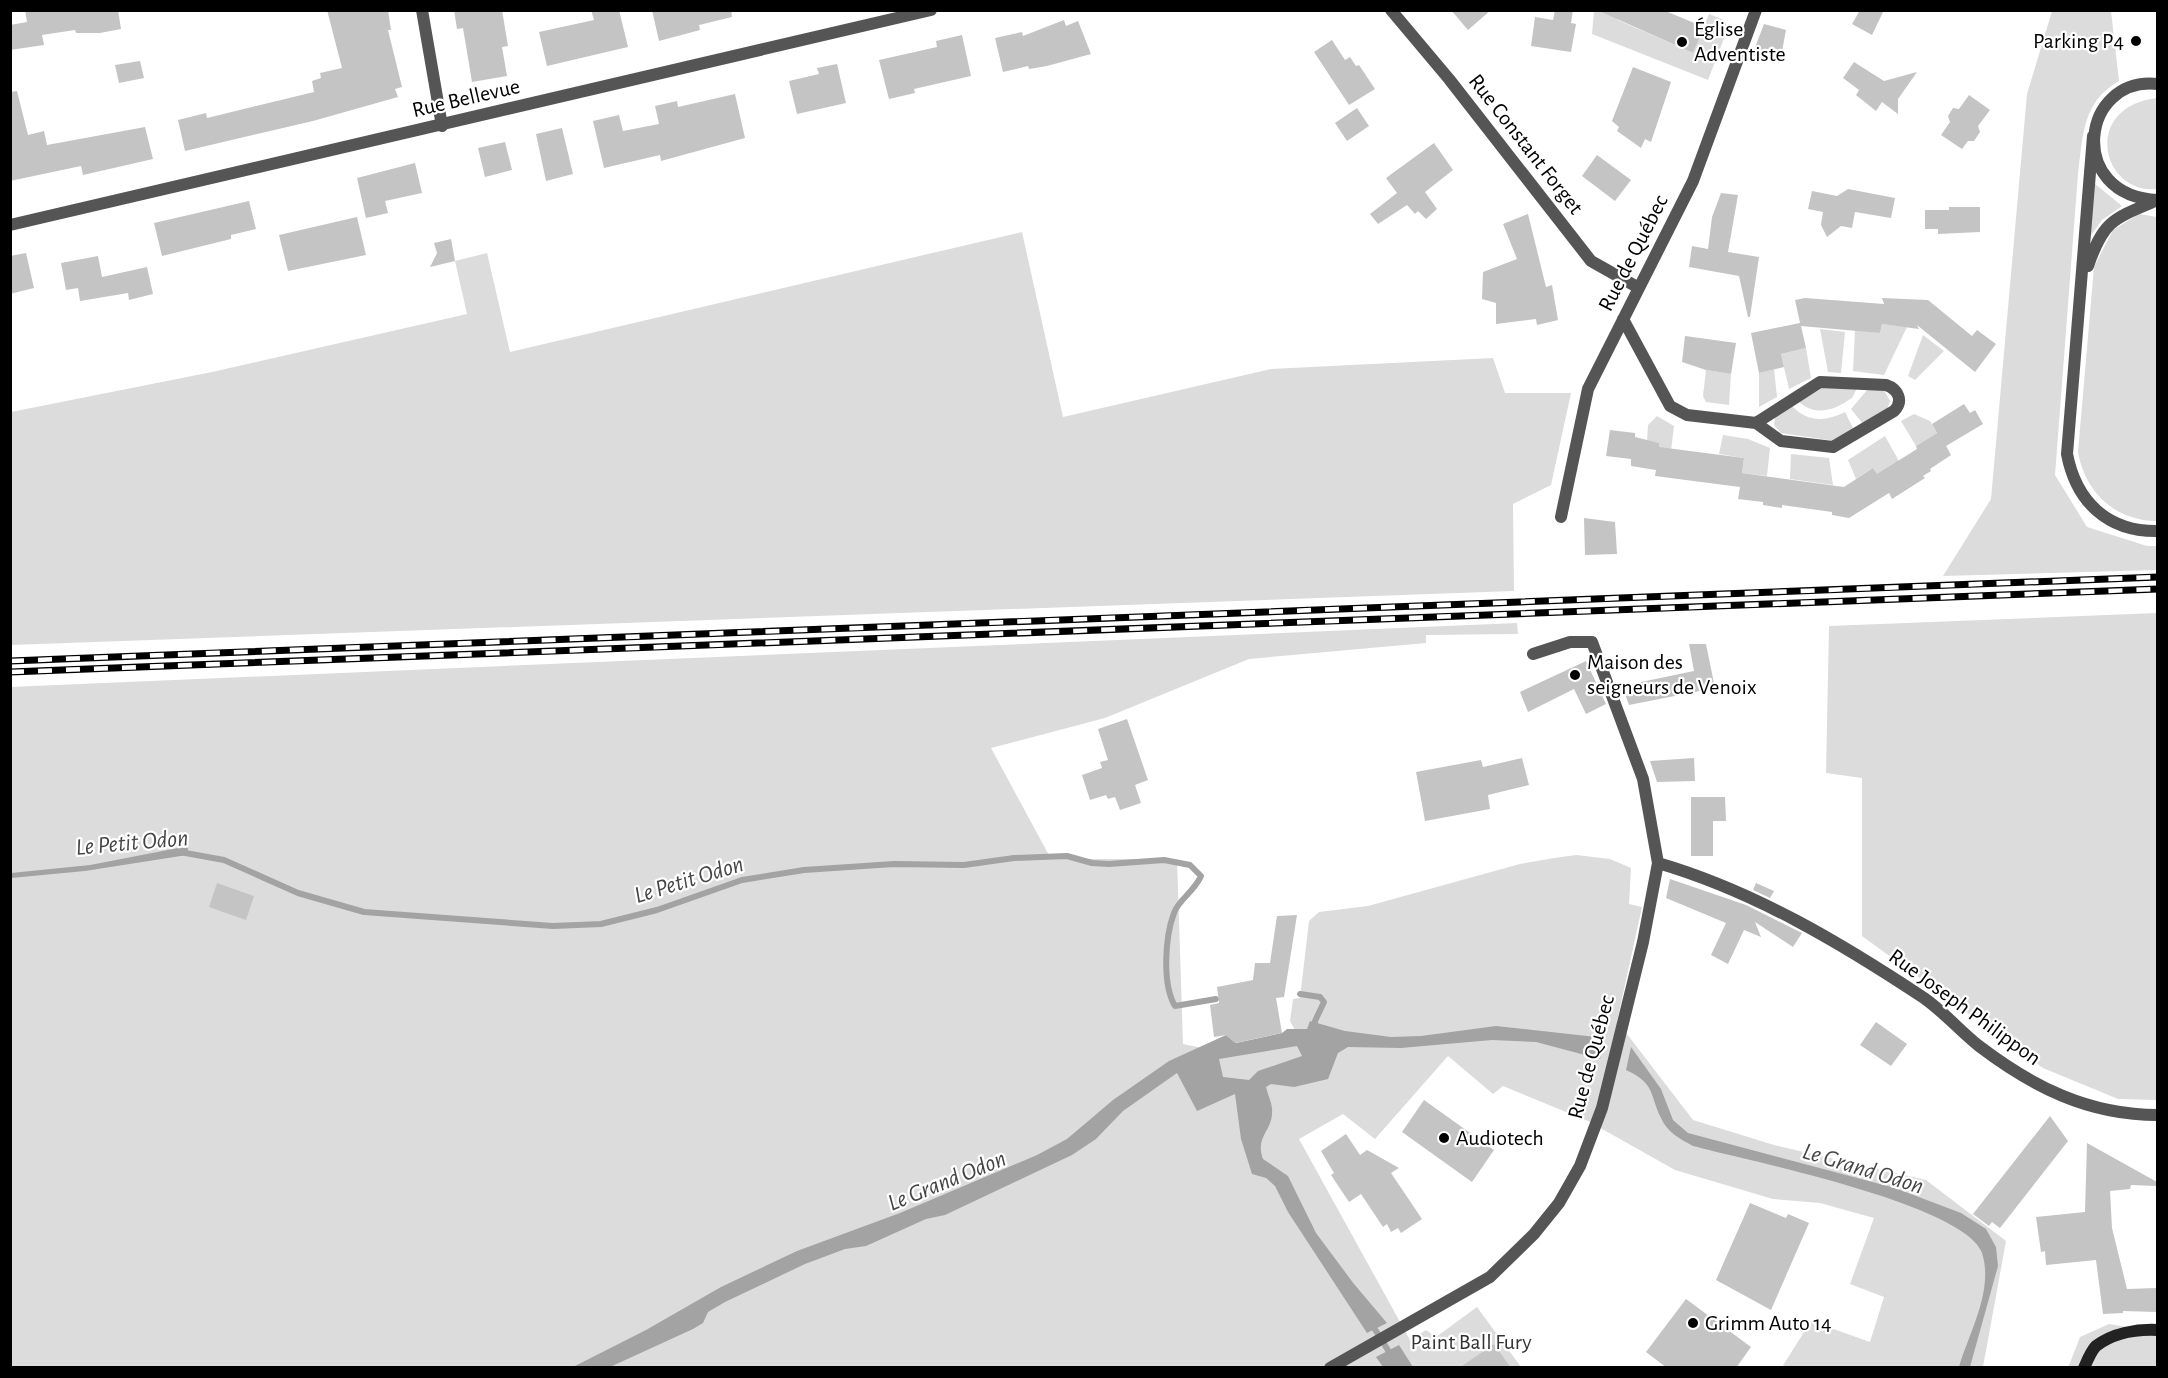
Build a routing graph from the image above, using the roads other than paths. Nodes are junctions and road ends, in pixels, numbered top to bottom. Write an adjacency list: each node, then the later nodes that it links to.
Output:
1 (422, 10): 6 (street)
2 (931, 10): 6 (street, Rue Bellevue)
3 (1391, 10): 11 (street, Rue Constant Forget)
4 (1755, 10): 11 (street, Rue de Québec)
5 (2157, 84): 7 (street)
6 (442, 126): 9 (street, Rue Bellevue)
7 (2093, 136): 8 (street); 10 (street)
8 (2157, 200): 10 (street)
9 (10, 225)
10 (2082, 284): 15 (street)
11 (1639, 288): 12 (street, Rue de Québec)
12 (1623, 319): 13 (street); 14 (street, Rue de Québec)
13 (1756, 423): 13 (street)
14 (1561, 516)
15 (2157, 531)
16 (1533, 654): 17 (street, Rue de Québec)
17 (1658, 863): 18 (street, Rue Joseph Philippon); 20 (street, Rue de Québec)
18 (2157, 1115)
19 (2157, 1330): 21 (main road)
20 (1330, 1368)
21 (2084, 1368)

